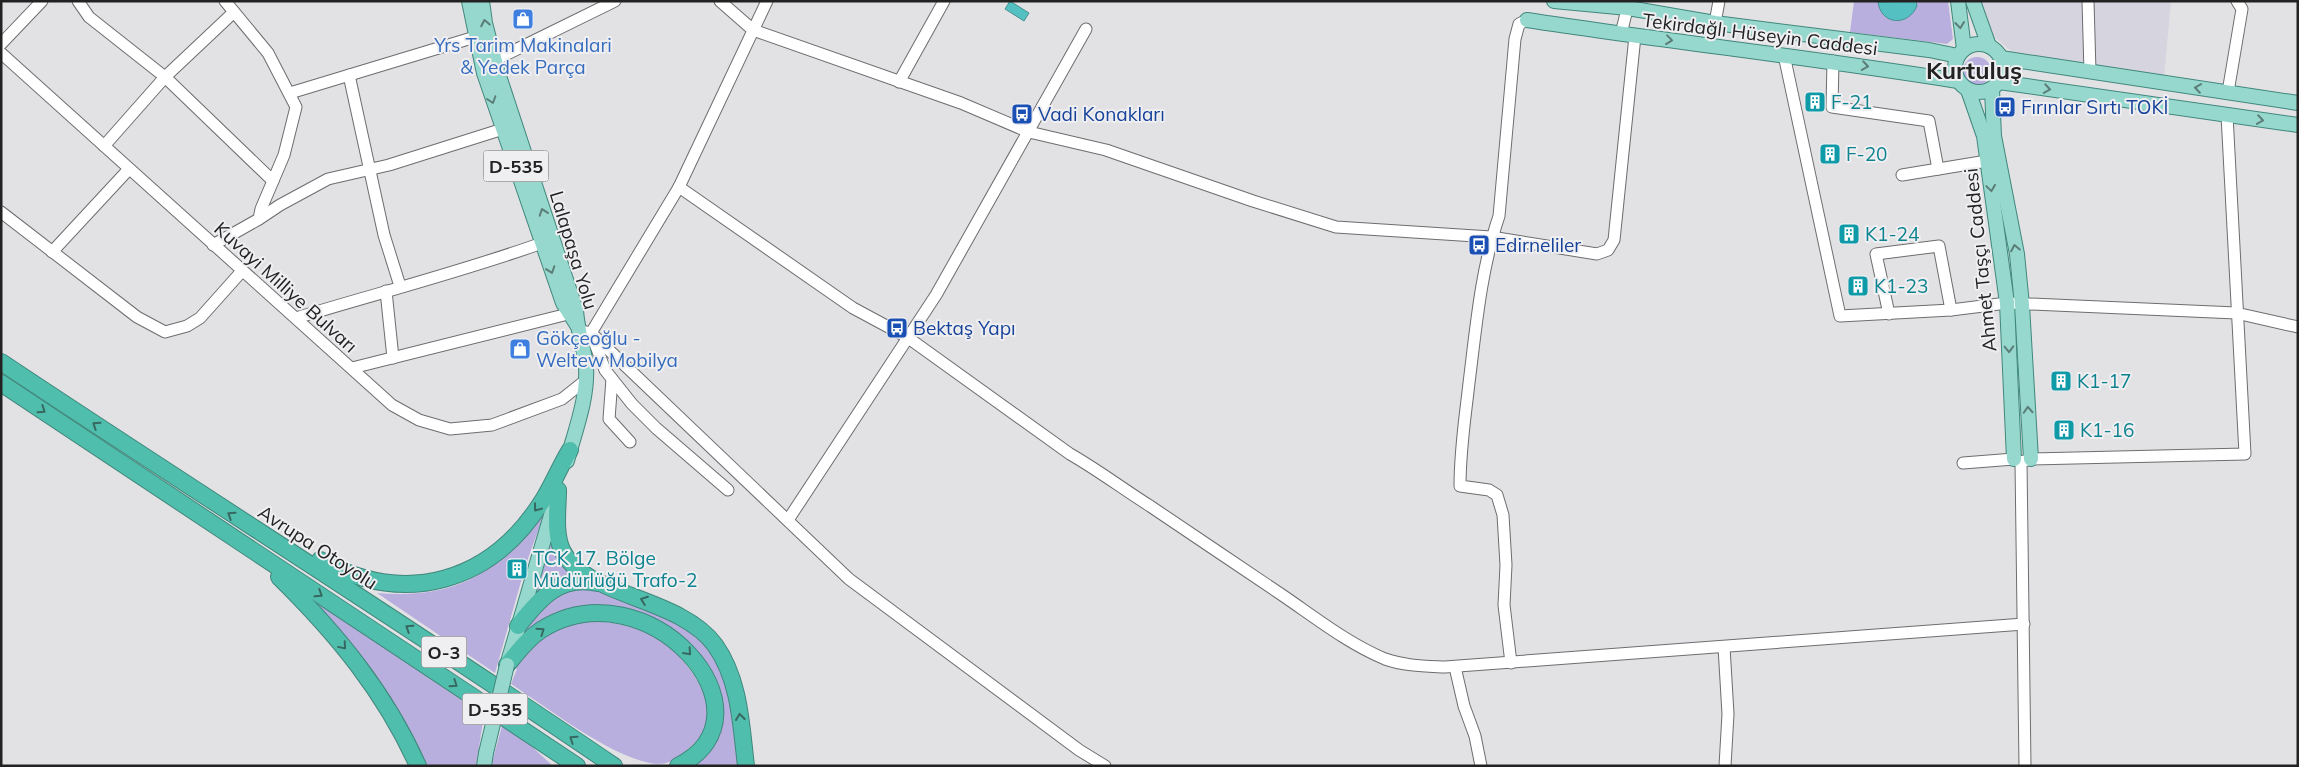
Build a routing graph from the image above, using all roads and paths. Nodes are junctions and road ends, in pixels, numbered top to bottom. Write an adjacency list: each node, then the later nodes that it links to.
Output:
1 (42, 1): 25 (street)
2 (78, 1): 35 (street)
3 (226, 1): 17 (street)
4 (469, 1): 24 (main road, Lalapaşa Yolu / D-535)
5 (482, 1): 31 (main road, Lalapaşa Yolu / D-535, one-way to 5)
6 (615, 1): 31 (street)
7 (720, 1): 21 (street)
8 (767, 1): 21 (street)
9 (944, 1): 36 (street)
10 (1554, 1): 16 (main road)
11 (1719, 1): 19 (street)
12 (1958, 1): 28 (main road, one-way to 28)
13 (1973, 1): 26 (main road)
14 (2088, 1): 33 (street)
15 (2237, 1): 39 (street)
16 (1629, 5): 19 (main road); 22 (street)
17 (234, 12): 35 (street); 40 (street)
18 (1527, 20): 22 (main road, Tekirdağlı Hüseyin Caddesi); 56 (street)
19 (1715, 23): 28 (main road)
20 (1086, 29): 45 (street)
21 (753, 30): 36 (street); 53 (street)
22 (1621, 34): 23 (main road, Tekirdağlı Hüseyin Caddesi)
23 (1635, 36): 29 (main road, Tekirdağlı Hüseyin Caddesi, one-way to 29); 56 (street)
24 (475, 37): 34 (street); 44 (main road, Lalapaşa Yolu / D-535, one-way to 44)
25 (1, 44)
26 (1989, 46): 28 (main road); 30 (main road)
27 (1, 52): 46 (street, Kuvayi Milliye Bulvarı)
28 (1961, 52): 37 (main road)
29 (1784, 55): 32 (main road, Tekirdağlı Hüseyin Caddesi); 67 (street)
30 (2001, 58): 33 (main road); 38 (main road)
31 (494, 60): 69 (main road, Lalapaşa Yolu / D-535, one-way to 31)
32 (1833, 61): 37 (main road, Tekirdağlı Hüseyin Caddesi, one-way to 37); 49 (street)
33 (2090, 72): 39 (main road, one-way to 33)
34 (349, 75): 40 (street); 50 (street)
35 (165, 77): 46 (street); 52 (street)
36 (899, 82): 45 (street)
37 (1963, 85): 38 (main road); 47 (main road, Ahmet Taşçı Caddesi)
38 (1996, 85): 42 (main road, one-way to 42); 64 (main road, Ahmet Taşçı Caddesi, one-way to 38)
39 (2228, 92): 41 (main road)
40 (290, 93): 52 (street)
41 (2298, 103)
42 (2227, 115): 43 (main road, one-way to 43); 66 (street)
43 (2298, 125)
44 (503, 130): 50 (street); 57 (main road, Lalapaşa Yolu / D-535)
45 (1029, 132): 56 (street); 71 (street)
46 (104, 146): 48 (street, Kuvayi Milliye Bulvarı)
47 (1987, 161): 49 (street); 63 (main road, Ahmet Taşçı Caddesi, one-way to 63)
48 (129, 169): 58 (street, Kuvayi Milliye Bulvarı); 59 (street)
49 (1938, 169): 51 (street)
50 (369, 170): 55 (street); 61 (street)
51 (1902, 175)
52 (273, 181): 55 (street)
53 (680, 187): 69 (street); 71 (street)
54 (1, 212): 59 (street)
55 (259, 219): 58 (street)
56 (1492, 238): 91 (street)
57 (542, 243): 61 (street); 69 (main road, Lalapaşa Yolu / D-535, one-way to 69)
58 (213, 245): 60 (street, Kuvayi Milliye Bulvarı)
59 (52, 252): 60 (street)
60 (242, 271): 68 (street, Kuvayi Milliye Bulvarı)
61 (400, 286): 62 (street)
62 (386, 291): 68 (street); 72 (street)
63 (2007, 303): 64 (street); 65 (street); 80 (main road, Ahmet Taşçı Caddesi, one-way to 80)
64 (2022, 305): 66 (street); 80 (main road, Ahmet Taşçı Caddesi, one-way to 64)
65 (1951, 310): 67 (street); 67 (street)
66 (2236, 313): 70 (street); 80 (street)
67 (1889, 314)
68 (296, 318): 74 (street, Kuvayi Milliye Bulvarı)
69 (579, 326): 72 (street); 75 (street); 76 (main road, D-535); 84 (street)
70 (2298, 327)
71 (907, 337): 84 (street); 93 (street)
72 (393, 358): 74 (street)
73 (1, 362): 85 (highway, Avrupa Otoyolu / O-3, one-way to 73)
74 (352, 368): 76 (street, Kuvayi Milliye Bulvarı)
75 (612, 379): 78 (street); 83 (street)
76 (586, 380): 79 (main road, D-535)
77 (1, 383): 86 (highway, Avrupa Otoyolu / O-3, one-way to 86)
78 (630, 442)
79 (570, 450): 82 (main road, D-535); 85 (highway, one-way to 85)
80 (2022, 460): 81 (street); 88 (street)
81 (1963, 463)
82 (558, 490): 87 (highway); 89 (main road, D-535)
83 (728, 490)
84 (788, 520): 103 (street)
85 (272, 541): 96 (highway, Avrupa Otoyolu / O-3, one-way to 85)
86 (263, 558): 94 (highway, Avrupa Otoyolu / O-3, one-way to 94); 97 (highway, one-way to 97)
87 (605, 585): 89 (highway); 102 (highway, one-way to 87)
88 (2024, 624): 90 (street); 106 (street)
89 (518, 626): 92 (main road, D-535)
90 (1724, 647): 91 (street); 105 (street)
91 (1511, 662): 93 (street)
92 (507, 665): 95 (main road, D-535, bridge); 101 (highway, one-way to 101)
93 (1455, 667): 104 (street)
94 (553, 749): 98 (highway); 99 (highway, Avrupa Otoyolu / O-3)
95 (485, 760)
96 (610, 763): 100 (highway)
97 (418, 766)
98 (566, 766)
99 (577, 766)
100 (628, 766)
101 (678, 766)
102 (746, 766)
103 (1105, 766)
104 (1481, 766)
105 (1725, 766)
106 (2025, 766)

